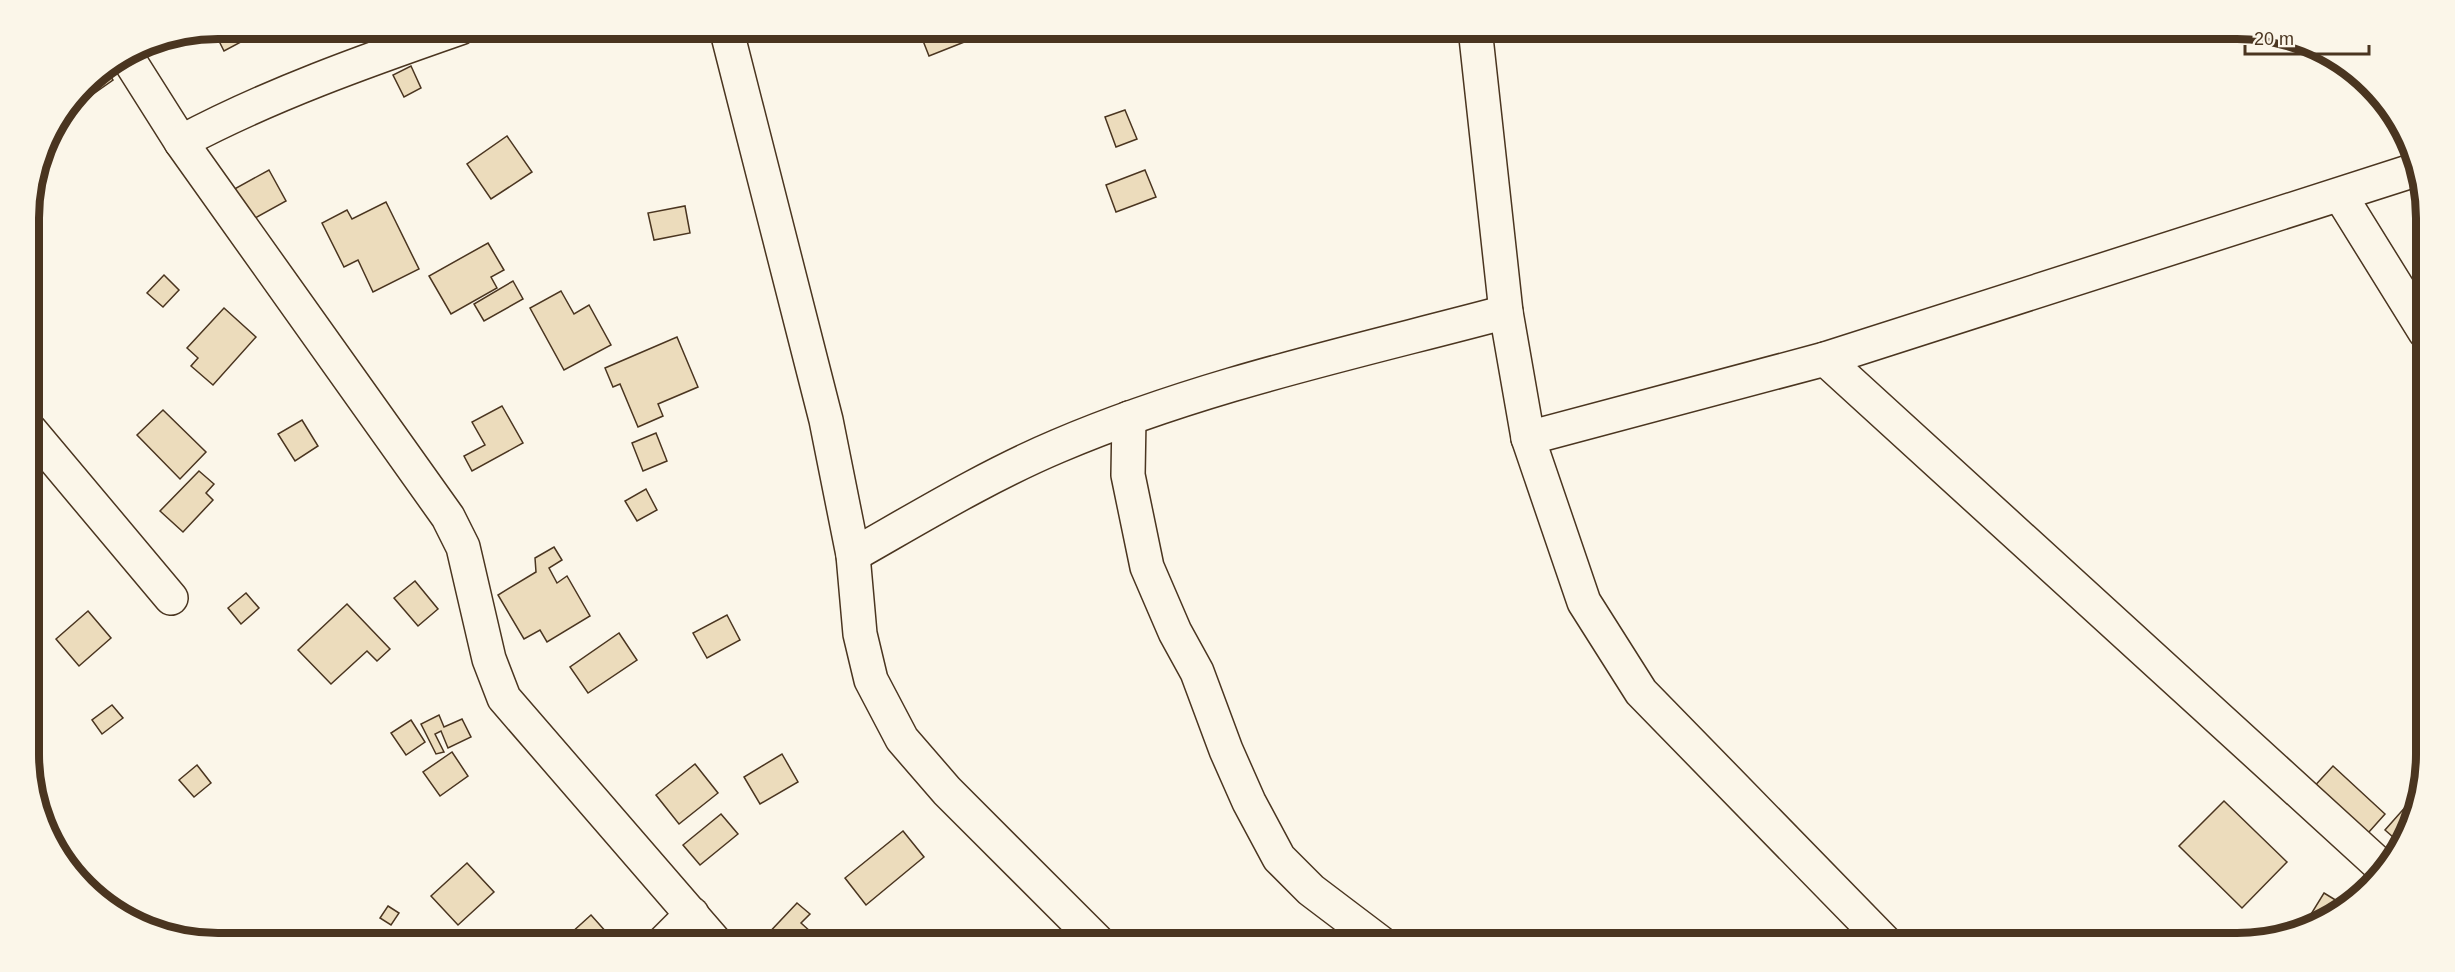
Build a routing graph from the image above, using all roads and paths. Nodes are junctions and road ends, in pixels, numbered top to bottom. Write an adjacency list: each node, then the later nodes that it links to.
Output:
1 (429, 39): 5 (street)
2 (729, 39): 14 (street)
3 (1476, 39): 8 (street)
4 (130, 62): 5 (street)
5 (180, 142): 17 (street)
6 (2410, 172): 7 (street)
7 (2340, 195): 9 (street); 10 (street)
8 (1506, 312): 11 (street); 12 (street)
9 (2416, 317)
10 (1825, 359): 12 (street); 16 (street)
11 (1129, 418): 14 (street); 21 (street)
12 (1528, 438): 22 (street)
13 (39, 441): 15 (street)
14 (853, 555): 20 (street)
15 (171, 598)
16 (2378, 864)
17 (692, 914): 18 (street); 19 (street)
18 (673, 933)
19 (708, 933)
20 (1089, 933)
21 (1369, 933)
22 (1876, 933)

